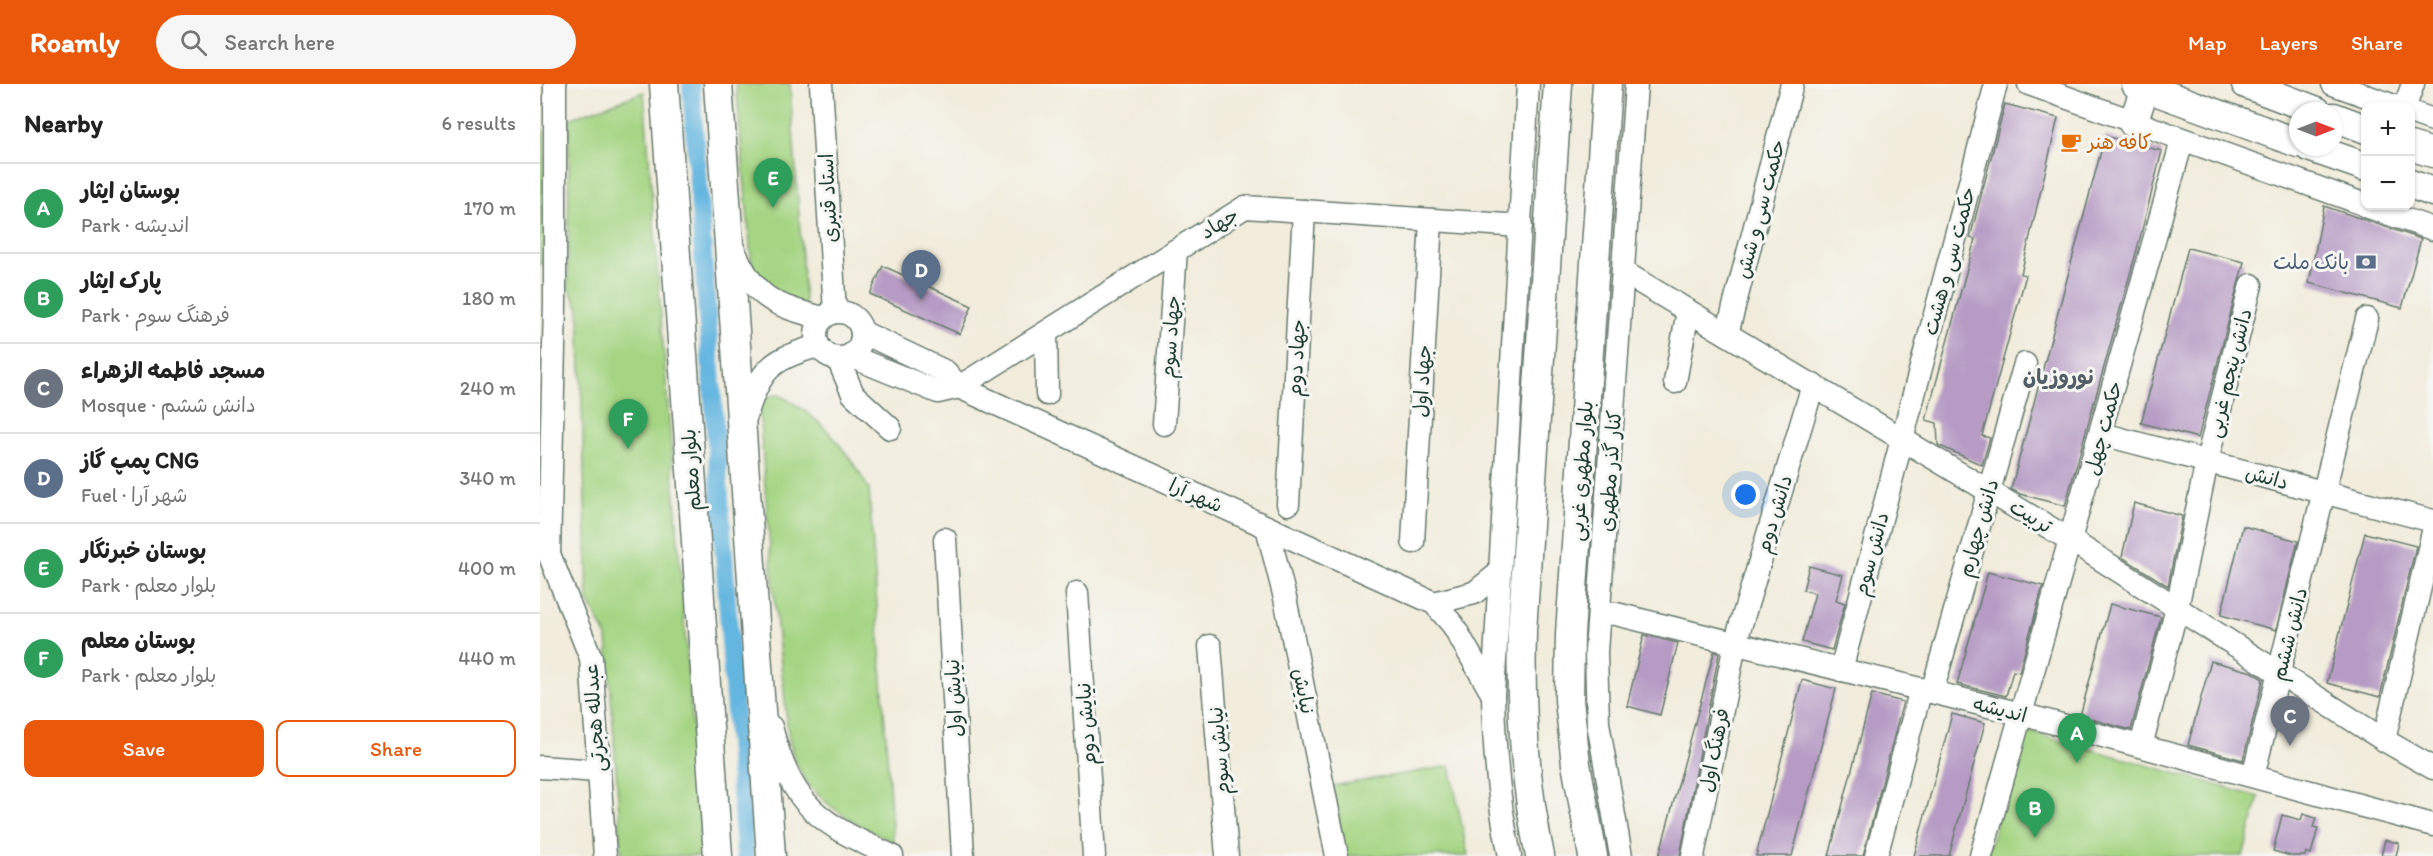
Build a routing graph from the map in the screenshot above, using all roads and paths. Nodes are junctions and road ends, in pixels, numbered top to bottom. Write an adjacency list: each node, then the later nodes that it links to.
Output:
1 (555, 84): 20 (street, عبدلله هجرتی)
2 (664, 84): 93 (main road, بلوار معلم)
3 (718, 84): 39 (main road)
4 (821, 84): 45 (street, استاد قنبری)
5 (1528, 84): 37 (street)
6 (1558, 84): 101 (main road)
7 (1607, 84): 102 (main road, بلوار مطهری غربی)
8 (1636, 84): 41 (street, کنار گذر مطهری)
9 (1792, 84): 49 (street, حکمت سی و شش)
10 (1996, 84): 61 (street, حکمت سی و هشت)
11 (2029, 84): 23 (street)
12 (2246, 84): 16 (main road)
13 (2333, 84): 17 (street)
14 (2413, 84): 18 (street)
15 (2140, 86): 23 (main road); 25 (main road)
16 (2293, 102)
17 (2383, 102)
18 (2406, 102)
19 (2415, 114): 22 (street)
20 (548, 117): 43 (street, عبدلله هجرتی)
21 (2343, 120): 24 (main road)
22 (2433, 120)
23 (2133, 123): 26 (street)
24 (2361, 127)
25 (2289, 140)
26 (2182, 141): 33 (street); 60 (street, حکمت چهل)
27 (2415, 148): 28 (main road)
28 (2433, 153)
29 (2335, 156): 30 (main road)
30 (2361, 165)
31 (2415, 186): 32 (main road)
32 (2433, 192)
33 (2361, 203)
34 (2380, 210): 38 (street)
35 (1304, 211): 36 (street, جهاد); 40 (street, جهاد); 65 (street, جهاد دوم)
36 (1431, 220): 37 (street, جهاد); 71 (street, جهاد اول)
37 (1521, 226): 72 (street)
38 (2433, 229)
39 (729, 238): 45 (street, شهر آرا); 58 (main road)
40 (1176, 250): 48 (street, جهاد); 57 (street, جهاد سوم)
41 (1625, 273): 44 (street, تربیت); 76 (street, کنار گذر مطهری)
42 (2251, 285): 62 (street, دانش پنجم غربی)
43 (548, 300): 89 (street, عبدلله هجرتی)
44 (1688, 311): 49 (street, تربیت); 53 (street)
45 (829, 315): 47 (street, شهر آرا); 50 (street)
46 (2367, 319): 64 (street, دانش ششم)
47 (862, 332): 51 (street); 55 (street, شهر آرا)
48 (1046, 333): 55 (street, جهاد); 56 (street)
49 (1727, 334): 54 (street, تربیت)
50 (818, 346): 51 (street, شهر آرا); 58 (street)
51 (844, 357): 55 (street, شهر آرا); 59 (street)
52 (2025, 364): 63 (street, دانش چهارم)
53 (1675, 382)
54 (1813, 385): 61 (street, تربیت); 77 (street, دانش دوم)
55 (959, 387): 67 (street, شهر آرا)
56 (1047, 394)
57 (1164, 424)
58 (742, 428): 81 (main road)
59 (890, 428)
60 (2102, 434): 62 (street, دانش); 70 (street, حکمت چهل)
61 (1901, 438): 63 (street, تربیت); 79 (street, دانش سوم)
62 (2207, 461): 64 (street, دانش); 75 (street, دانش پنجم غربی)
63 (1989, 491): 70 (street, تربیت); 82 (street, دانش چهارم)
64 (2325, 493): 66 (street, دانش); 80 (street, دانش ششم)
65 (1288, 504)
66 (2433, 521)
67 (1267, 527): 74 (street, شهر آرا); 99 (street, نيايش)
68 (2433, 532): 85 (street)
69 (945, 539): 96 (street, نیایش اول)
70 (2072, 541): 75 (street, تربیت); 84 (street, حکمت چهل)
71 (1413, 542)
72 (1499, 573): 74 (street); 83 (street)
73 (1077, 593): 97 (street, نیایش دوم)
74 (1434, 603): 83 (street)
75 (2177, 608): 80 (street, تربیت); 86 (street, دانش پنجم غربی)
76 (1599, 613): 77 (street, اندیشه); 103 (street, کنار گذر مطهری)
77 (1735, 644): 79 (street, اندیشه); 104 (street, فرهنگ اول)
78 (1210, 646): 98 (street, نیایش سوم)
79 (1841, 670): 82 (street, اندیشه)
80 (2279, 673): 85 (street, تربیت); 90 (street, دانش ششم)
81 (760, 689): 94 (main road); 95 (street)
82 (1926, 690): 84 (street, اندیشه); 105 (street, دانش چهارم)
83 (1493, 695): 100 (street)
84 (2021, 714): 86 (street, اندیشه); 106 (street, حکمت چهل)
85 (2384, 740): 88 (street, تربیت)
86 (2141, 746): 90 (street, اندیشه)
87 (540, 767): 89 (street)
88 (2433, 768)
89 (598, 771): 92 (street, عبدلله هجرتی)
90 (2253, 776): 91 (street, اندیشه)
91 (2433, 825)
92 (605, 856)
93 (718, 856)
94 (771, 856)
95 (892, 856)
96 (963, 856)
97 (1094, 856)
98 (1227, 856)
99 (1337, 856)
100 (1510, 856)
101 (1540, 856)
102 (1593, 856)
103 (1621, 856)
104 (1693, 856)
105 (1876, 856)
106 (1982, 856)

